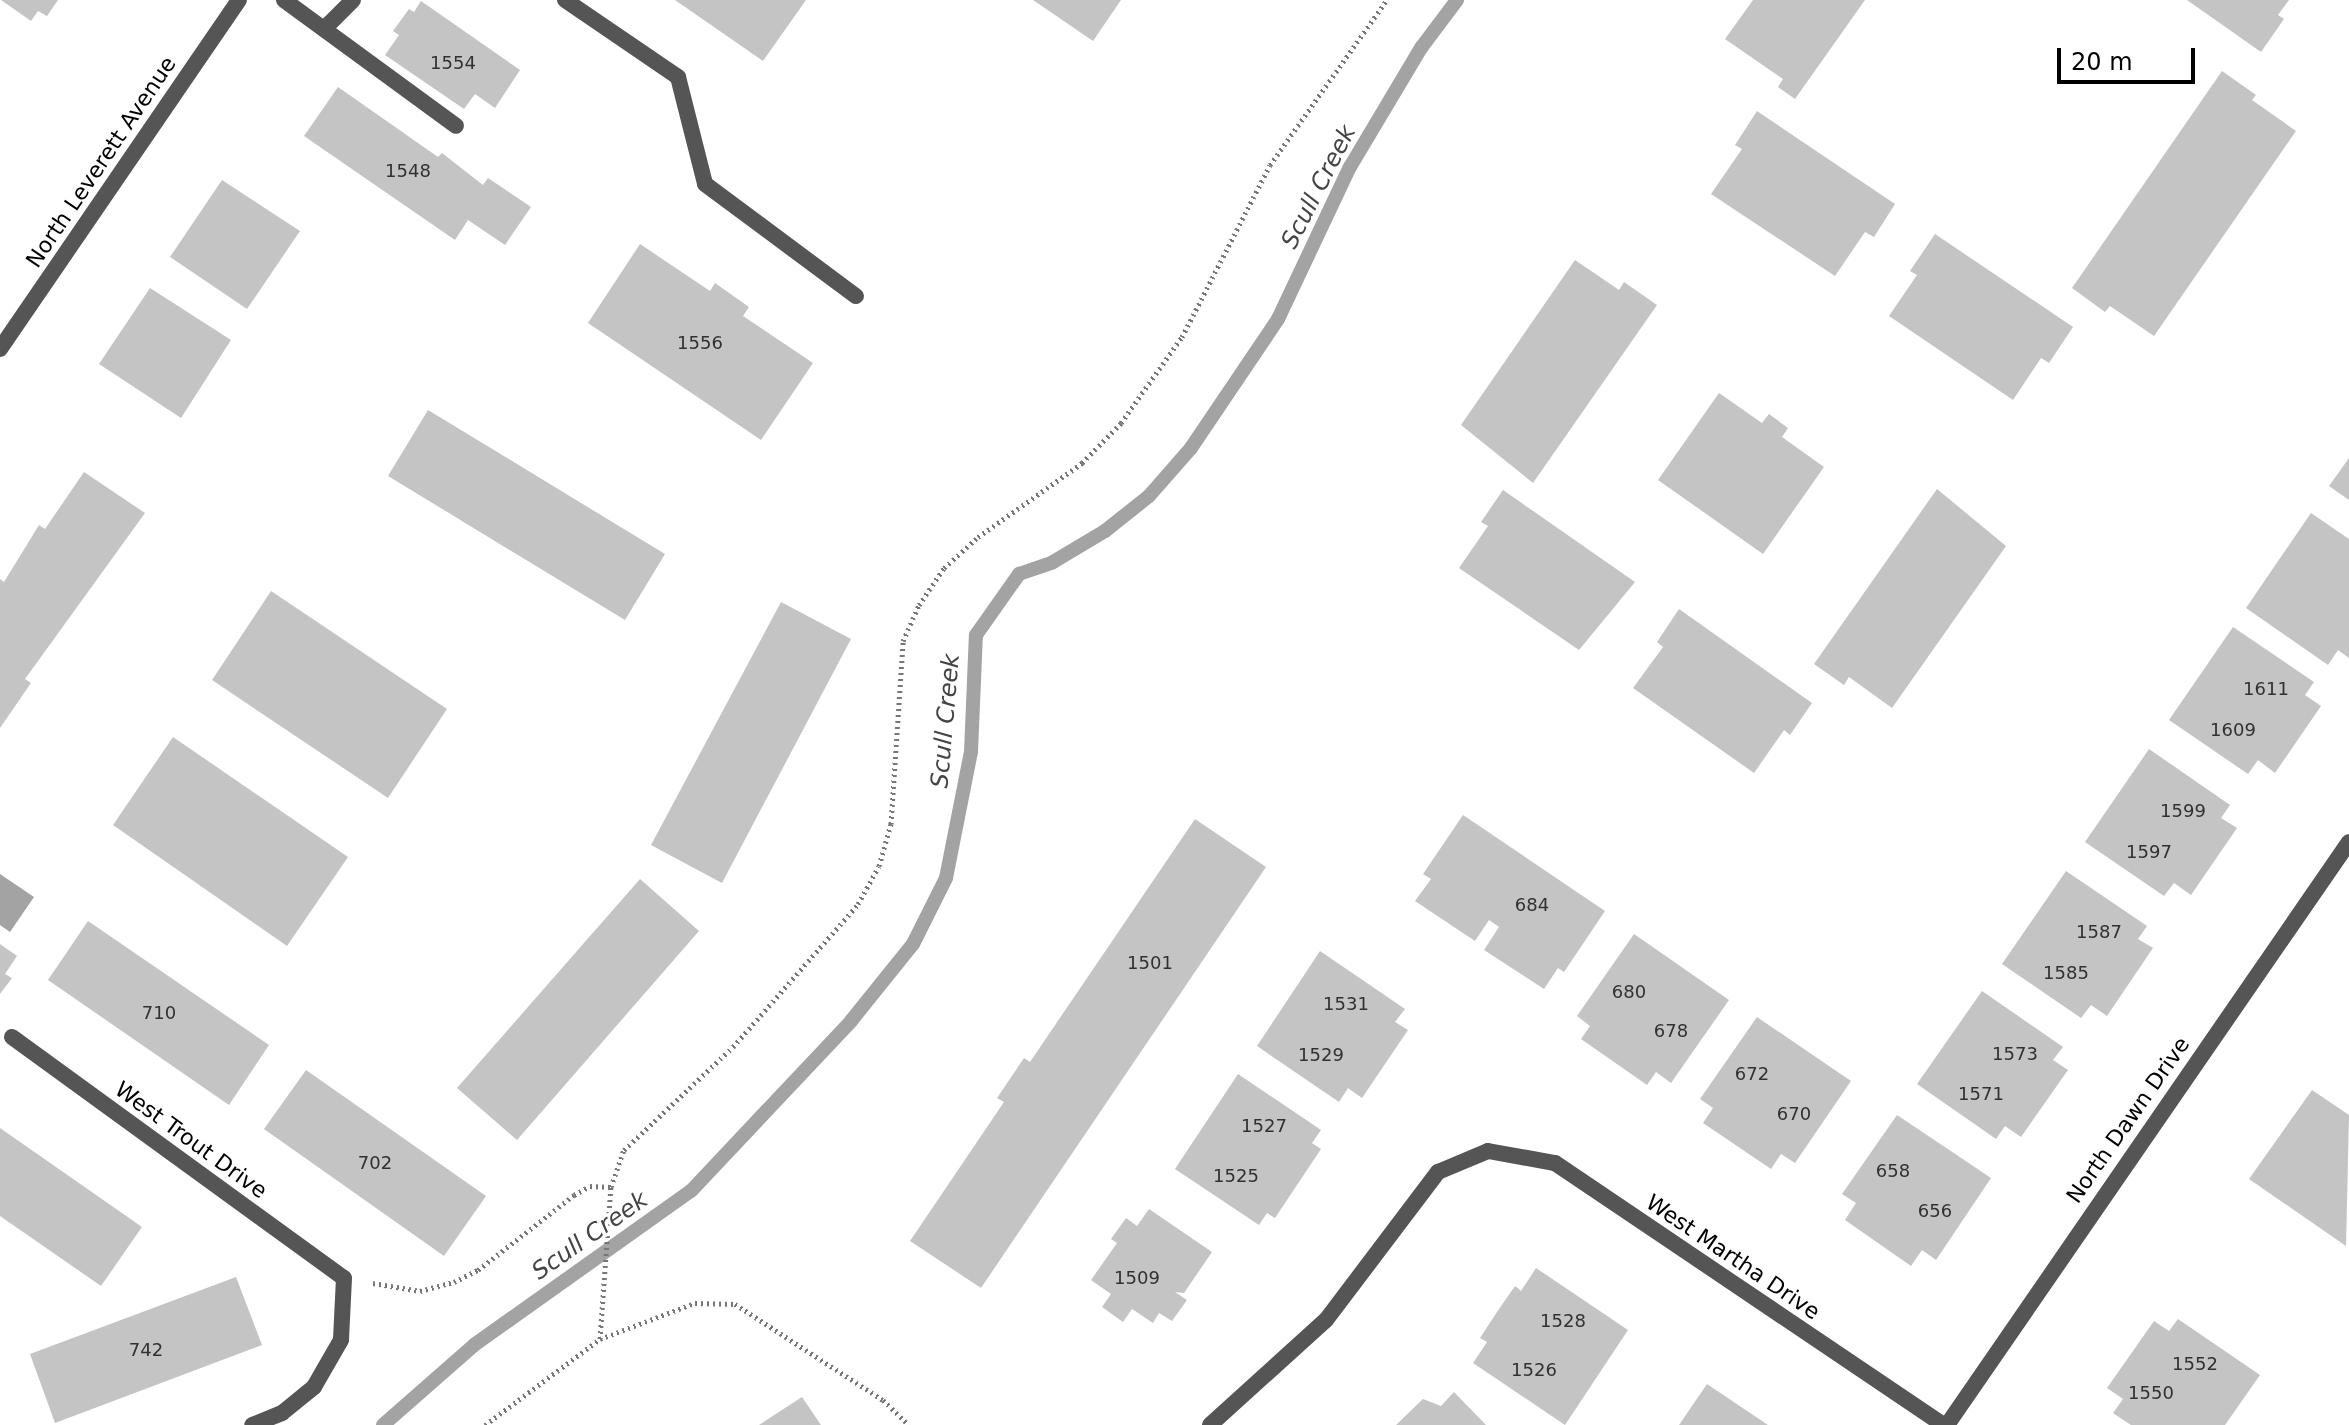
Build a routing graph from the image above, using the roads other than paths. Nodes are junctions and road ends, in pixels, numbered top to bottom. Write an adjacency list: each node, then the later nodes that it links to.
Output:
1 (239, 0): 8 (street, North Leverett Avenue)
2 (284, 0): 5 (street)
3 (353, 0): 5 (street)
4 (565, 0): 7 (street)
5 (324, 29): 6 (street)
6 (456, 126)
7 (856, 296)
8 (0, 349)
9 (2349, 842): 13 (street, North Dawn Drive)
10 (12, 1037): 11 (street, West Trout Drive)
11 (252, 1425)
12 (1210, 1425): 13 (street, West Martha Drive)
13 (1945, 1425)

